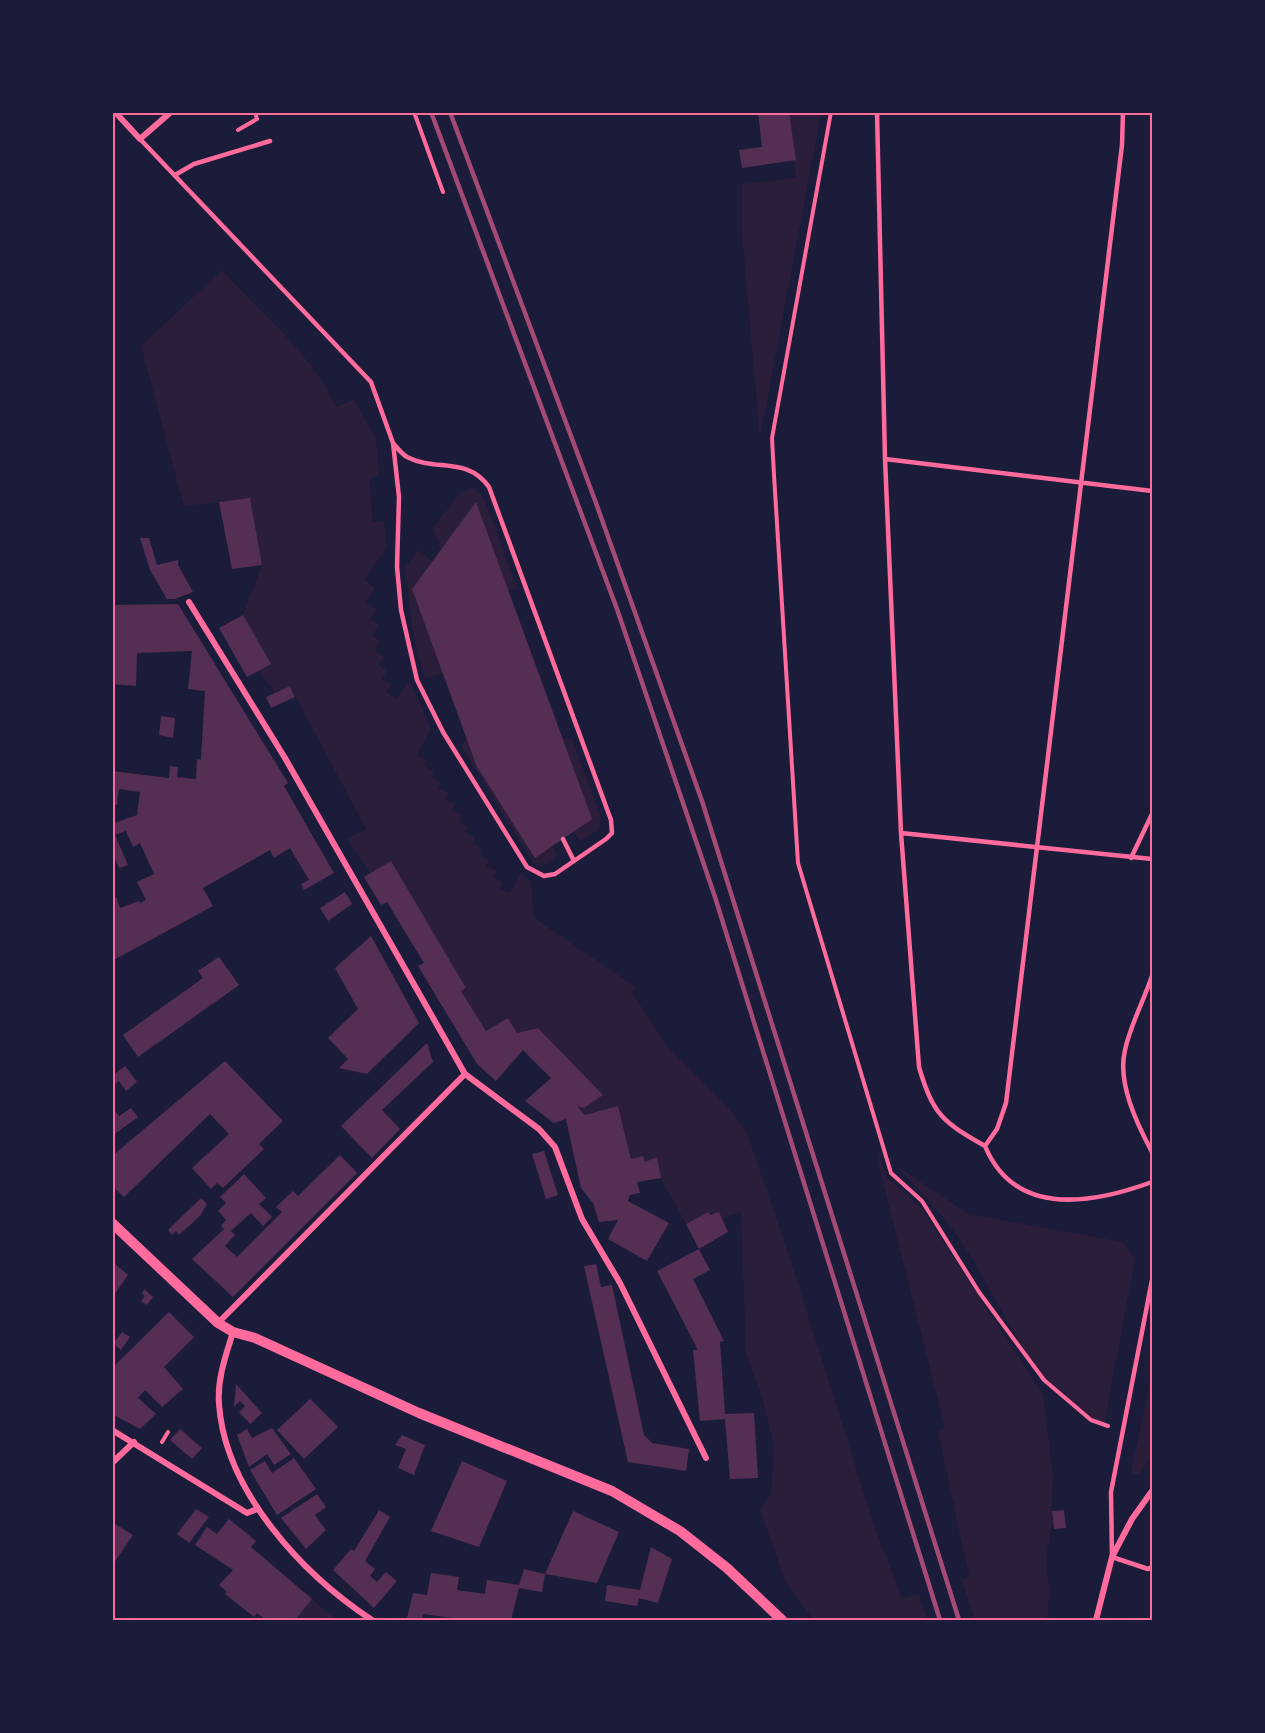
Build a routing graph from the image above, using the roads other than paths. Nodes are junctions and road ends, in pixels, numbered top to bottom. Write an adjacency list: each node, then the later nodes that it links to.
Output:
1 (115, 112): 5 (street)
2 (171, 112): 5 (street)
3 (877, 112): 9 (lane)
4 (1123, 112): 10 (lane)
5 (140, 139): 7 (lane)
6 (270, 141): 7 (lane)
7 (175, 175): 8 (lane)
8 (393, 443): 19 (lane); 19 (lane)
9 (885, 459): 10 (lane); 14 (lane)
10 (1079, 482): 11 (lane); 16 (lane)
11 (1152, 491)
12 (189, 602): 21 (street)
13 (1152, 814): 17 (lane)
14 (901, 833): 16 (lane); 22 (lane)
15 (563, 839): 19 (lane)
16 (1038, 849): 17 (lane); 22 (lane)
17 (1131, 858): 18 (lane)
18 (1152, 859)
19 (573, 861)
20 (1152, 976): 23 (lane)
21 (465, 1074): 27 (street); 31 (street)
22 (985, 1146): 24 (lane)
23 (1152, 1152)
24 (1152, 1182)
25 (112, 1223): 27 (street)
26 (1152, 1280): 35 (lane)
27 (218, 1323): 28 (street)
28 (233, 1332): 34 (street); 38 (street)
29 (112, 1430): 30 (street)
30 (134, 1442): 32 (street); 34 (street)
31 (706, 1458)
32 (112, 1463)
33 (1152, 1491): 35 (street)
34 (257, 1509): 37 (street)
35 (1112, 1557): 36 (lane); 39 (street)
36 (1152, 1567)
37 (372, 1620)
38 (782, 1620)
39 (1096, 1620)

